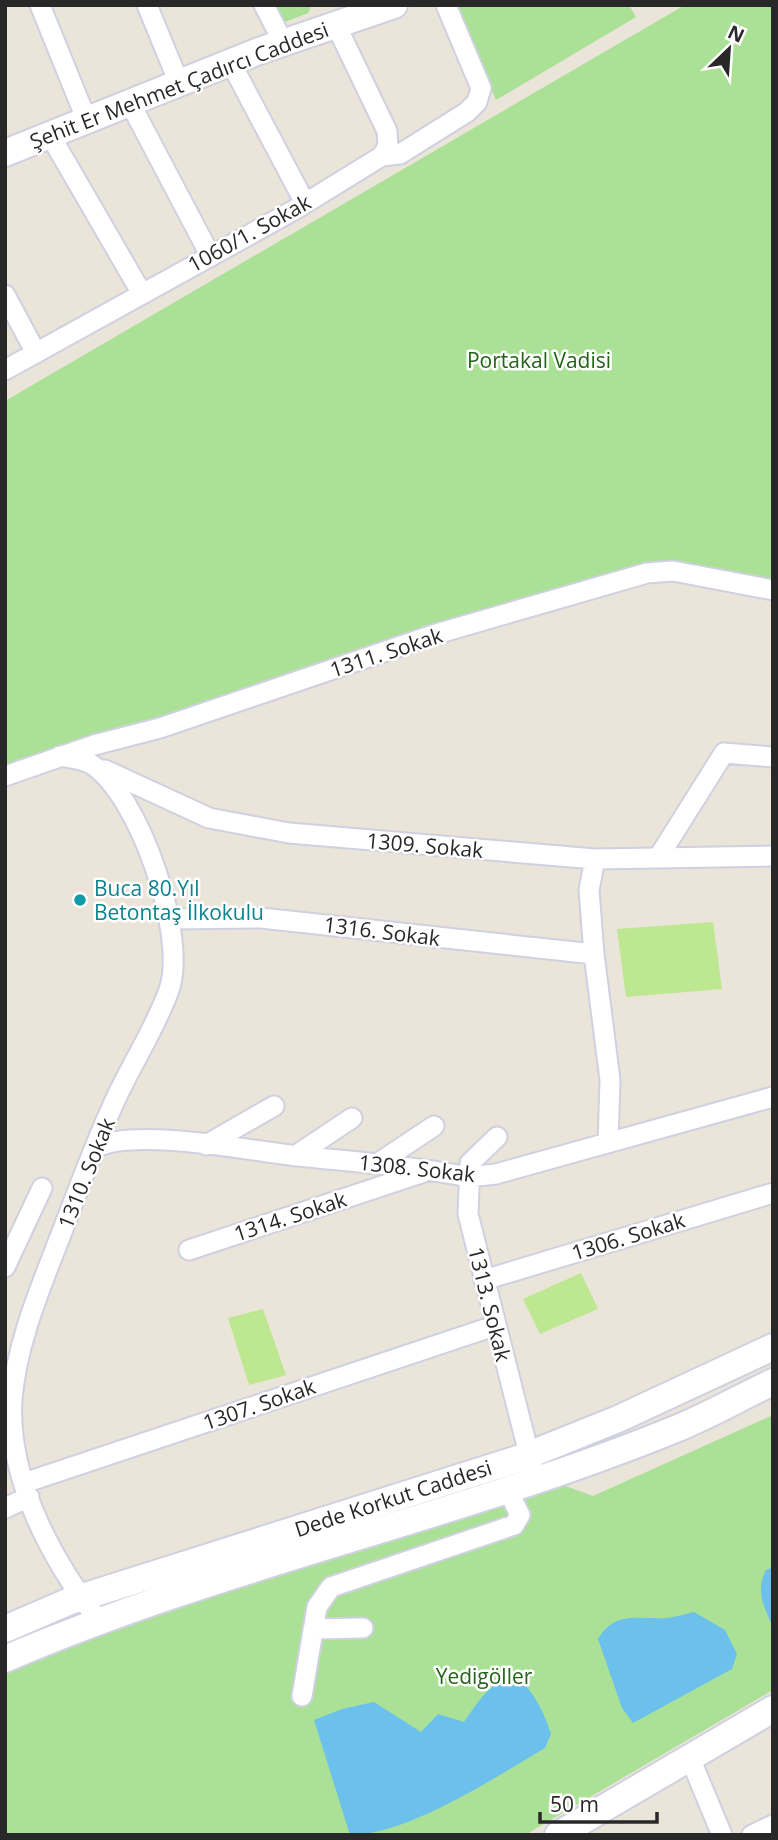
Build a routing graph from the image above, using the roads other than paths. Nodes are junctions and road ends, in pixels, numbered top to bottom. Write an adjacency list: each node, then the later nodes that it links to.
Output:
1 (40, 5): 11 (street)
2 (147, 5): 9 (street)
3 (264, 5): 7 (street)
4 (446, 5): 14 (street, 1060/1. Sokak)
5 (376, 7): 6 (main road, Şehit Er Mehmet Çadırcı Caddesi)
6 (335, 23): 7 (main road, Şehit Er Mehmet Çadırcı Caddesi); 14 (street)
7 (283, 42): 8 (main road, Şehit Er Mehmet Çadırcı Caddesi)
8 (230, 63): 9 (main road, Şehit Er Mehmet Çadırcı Caddesi); 15 (street)
9 (179, 83): 10 (main road, Şehit Er Mehmet Çadırcı Caddesi)
10 (130, 103): 11 (main road, Şehit Er Mehmet Çadırcı Caddesi); 16 (street)
11 (87, 121): 12 (main road, Şehit Er Mehmet Çadırcı Caddesi)
12 (50, 135): 13 (main road, Şehit Er Mehmet Çadırcı Caddesi); 17 (street)
13 (5, 152)
14 (382, 156): 15 (street, 1060/1. Sokak)
15 (305, 203): 16 (street, 1060/1. Sokak)
16 (210, 255): 17 (street, 1060/1. Sokak)
17 (141, 292): 19 (street, 1060/1. Sokak)
18 (5, 295): 19 (street)
19 (36, 353): 20 (street, 1060/1. Sokak)
20 (5, 370)
21 (773, 590): 22 (street, 1311. Sokak)
22 (60, 756): 24 (street); 25 (street, 1311. Sokak)
23 (773, 757): 27 (street)
24 (91, 764): 28 (street, 1309. Sokak); 29 (street, 1310. Sokak)
25 (5, 776)
26 (773, 856): 27 (street, 1309. Sokak)
27 (658, 858): 28 (street, 1309. Sokak)
28 (595, 859): 30 (street)
29 (170, 919): 30 (street, 1316. Sokak); 38 (street, 1310. Sokak)
30 (594, 954): 36 (street)
31 (773, 1097): 36 (street, 1308. Sokak)
32 (274, 1106): 37 (street)
33 (352, 1118): 39 (street)
34 (434, 1126): 40 (street)
35 (497, 1136): 42 (street, 1313. Sokak)
36 (608, 1143): 42 (street, 1308. Sokak)
37 (206, 1144): 38 (street, 1308. Sokak); 39 (street, 1308. Sokak)
38 (95, 1147): 50 (street, 1310. Sokak)
39 (295, 1156): 40 (street, 1308. Sokak)
40 (377, 1164): 41 (street, 1308. Sokak)
41 (431, 1170): 42 (street, 1308. Sokak); 45 (street, 1314. Sokak)
42 (469, 1177): 47 (street, 1313. Sokak)
43 (42, 1188): 46 (street)
44 (773, 1193): 47 (street, 1306. Sokak)
45 (188, 1250)
46 (5, 1267)
47 (484, 1280): 48 (street, 1313. Sokak)
48 (494, 1326): 53 (street, 1313. Sokak); 55 (street, 1307. Sokak)
49 (773, 1347): 53 (main road, Dede Korkut Caddesi)
50 (13, 1349): 52 (street, 1310. Sokak)
51 (773, 1382): 53 (main road, Dede Korkut Caddesi)
52 (9, 1419): 55 (street, 1310. Sokak)
53 (533, 1467): 54 (main road, Dede Korkut Caddesi); 57 (main road, Dede Korkut Caddesi)
54 (507, 1488): 58 (main road, Dede Korkut Caddesi); 61 (street)
55 (27, 1490): 56 (street, 1307. Sokak); 57 (street, 1310. Sokak)
56 (5, 1508)
57 (81, 1598): 58 (street, 1310. Sokak); 60 (main road, Dede Korkut Caddesi)
58 (99, 1621): 62 (main road, Dede Korkut Caddesi)
59 (363, 1628): 61 (street)
60 (5, 1629)
61 (313, 1629): 63 (street)
62 (5, 1658)
63 (302, 1696)
64 (771, 1715): 65 (main road)
65 (690, 1758): 67 (main road); 68 (street)
66 (773, 1825): 69 (street)
67 (558, 1835)
68 (722, 1835)
69 (752, 1835)

